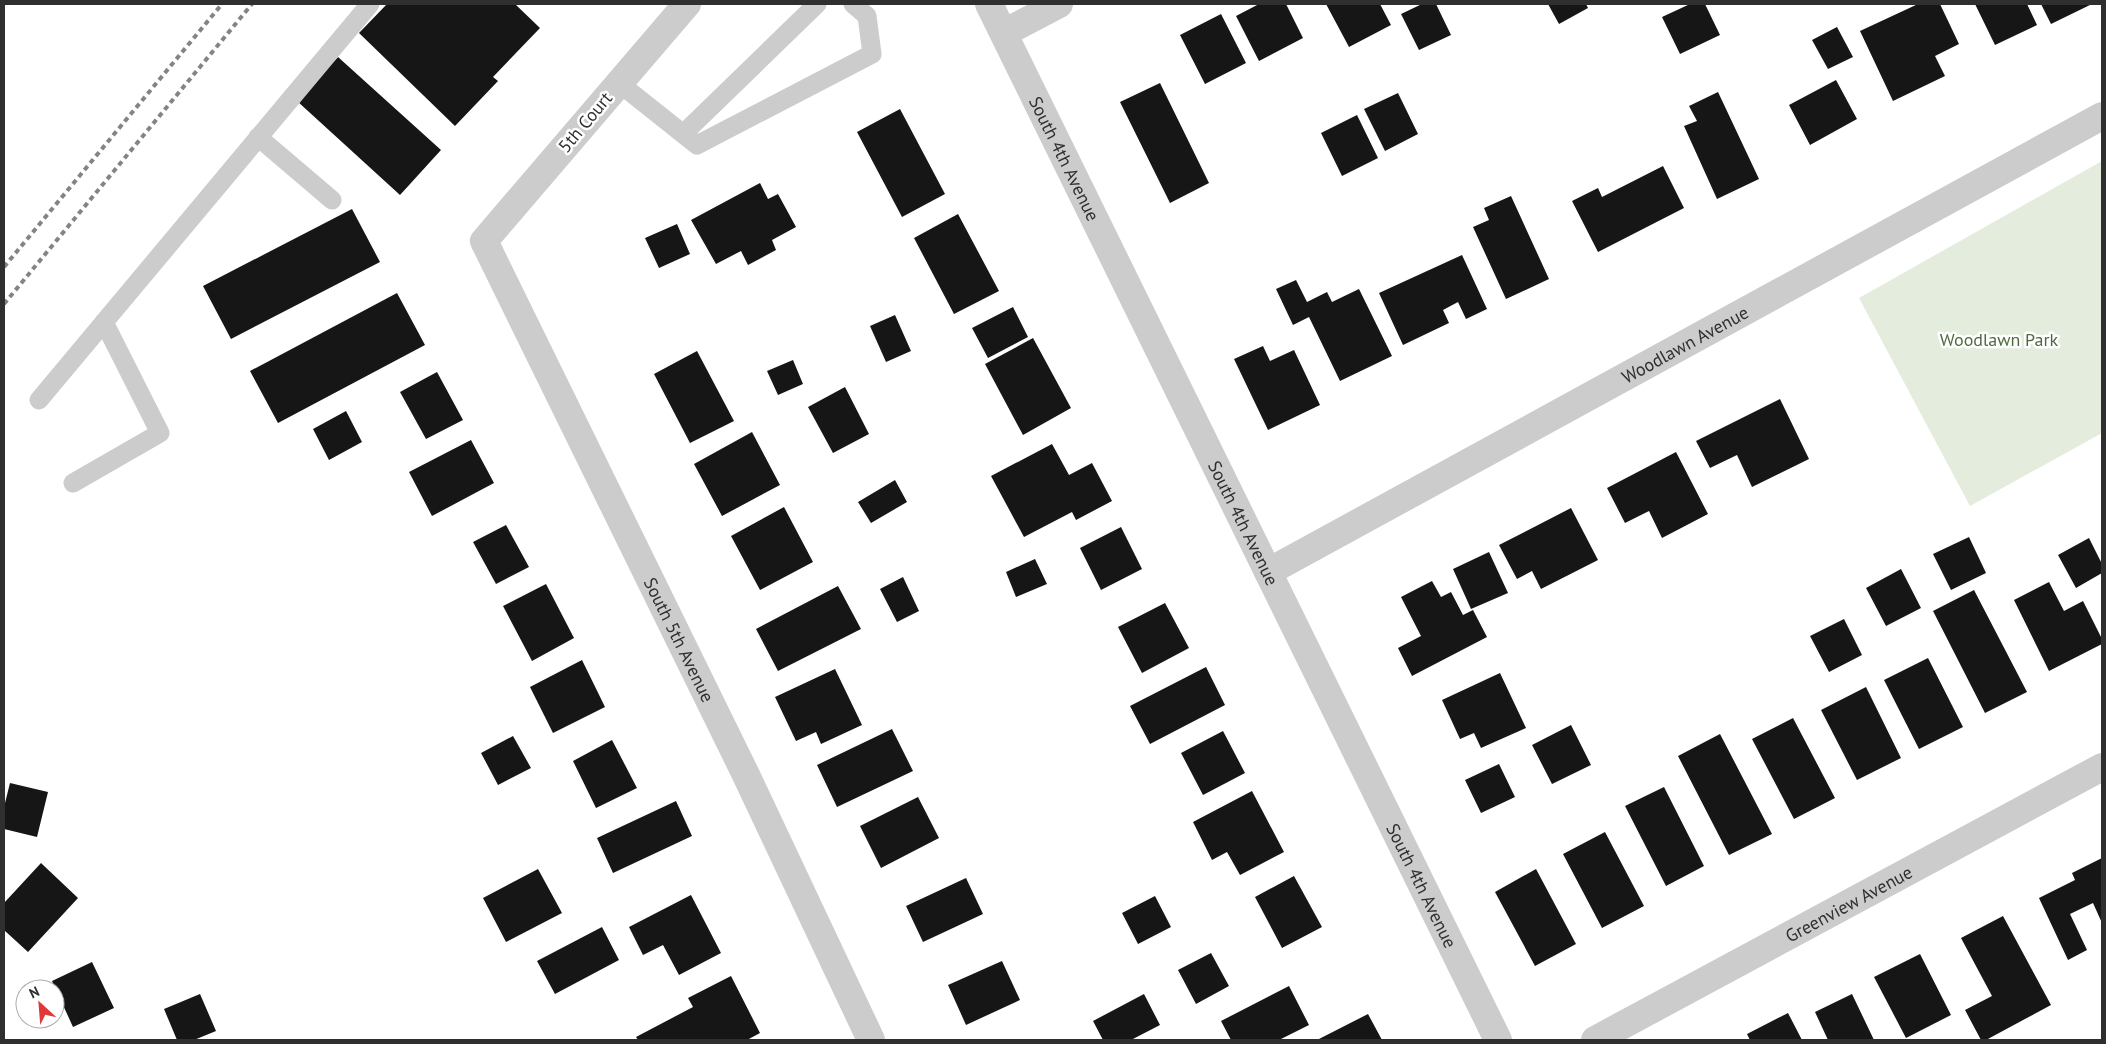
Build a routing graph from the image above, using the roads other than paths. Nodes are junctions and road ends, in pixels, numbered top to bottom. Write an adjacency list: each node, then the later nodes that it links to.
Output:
1 (370, 4): 11 (lane)
2 (686, 4): 8 (street, 5th Court)
3 (816, 4): 10 (lane)
4 (853, 4): 10 (lane)
5 (989, 4): 7 (street, South 4th Avenue)
6 (1059, 4): 7 (street)
7 (1004, 33): 17 (street, South 4th Avenue)
8 (619, 83): 10 (lane); 13 (street, 5th Court)
9 (2102, 116): 17 (street, Woodlawn Avenue)
10 (683, 134)
11 (258, 137): 12 (lane); 14 (lane)
12 (332, 200)
13 (484, 241): 19 (street, South 5th Avenue)
14 (104, 322): 15 (lane); 16 (lane)
15 (40, 400)
16 (73, 483)
17 (1268, 572): 20 (street, South 4th Avenue)
18 (2102, 767): 21 (street, Greenview Avenue)
19 (871, 1040)
20 (1498, 1040)
21 (1595, 1040)

